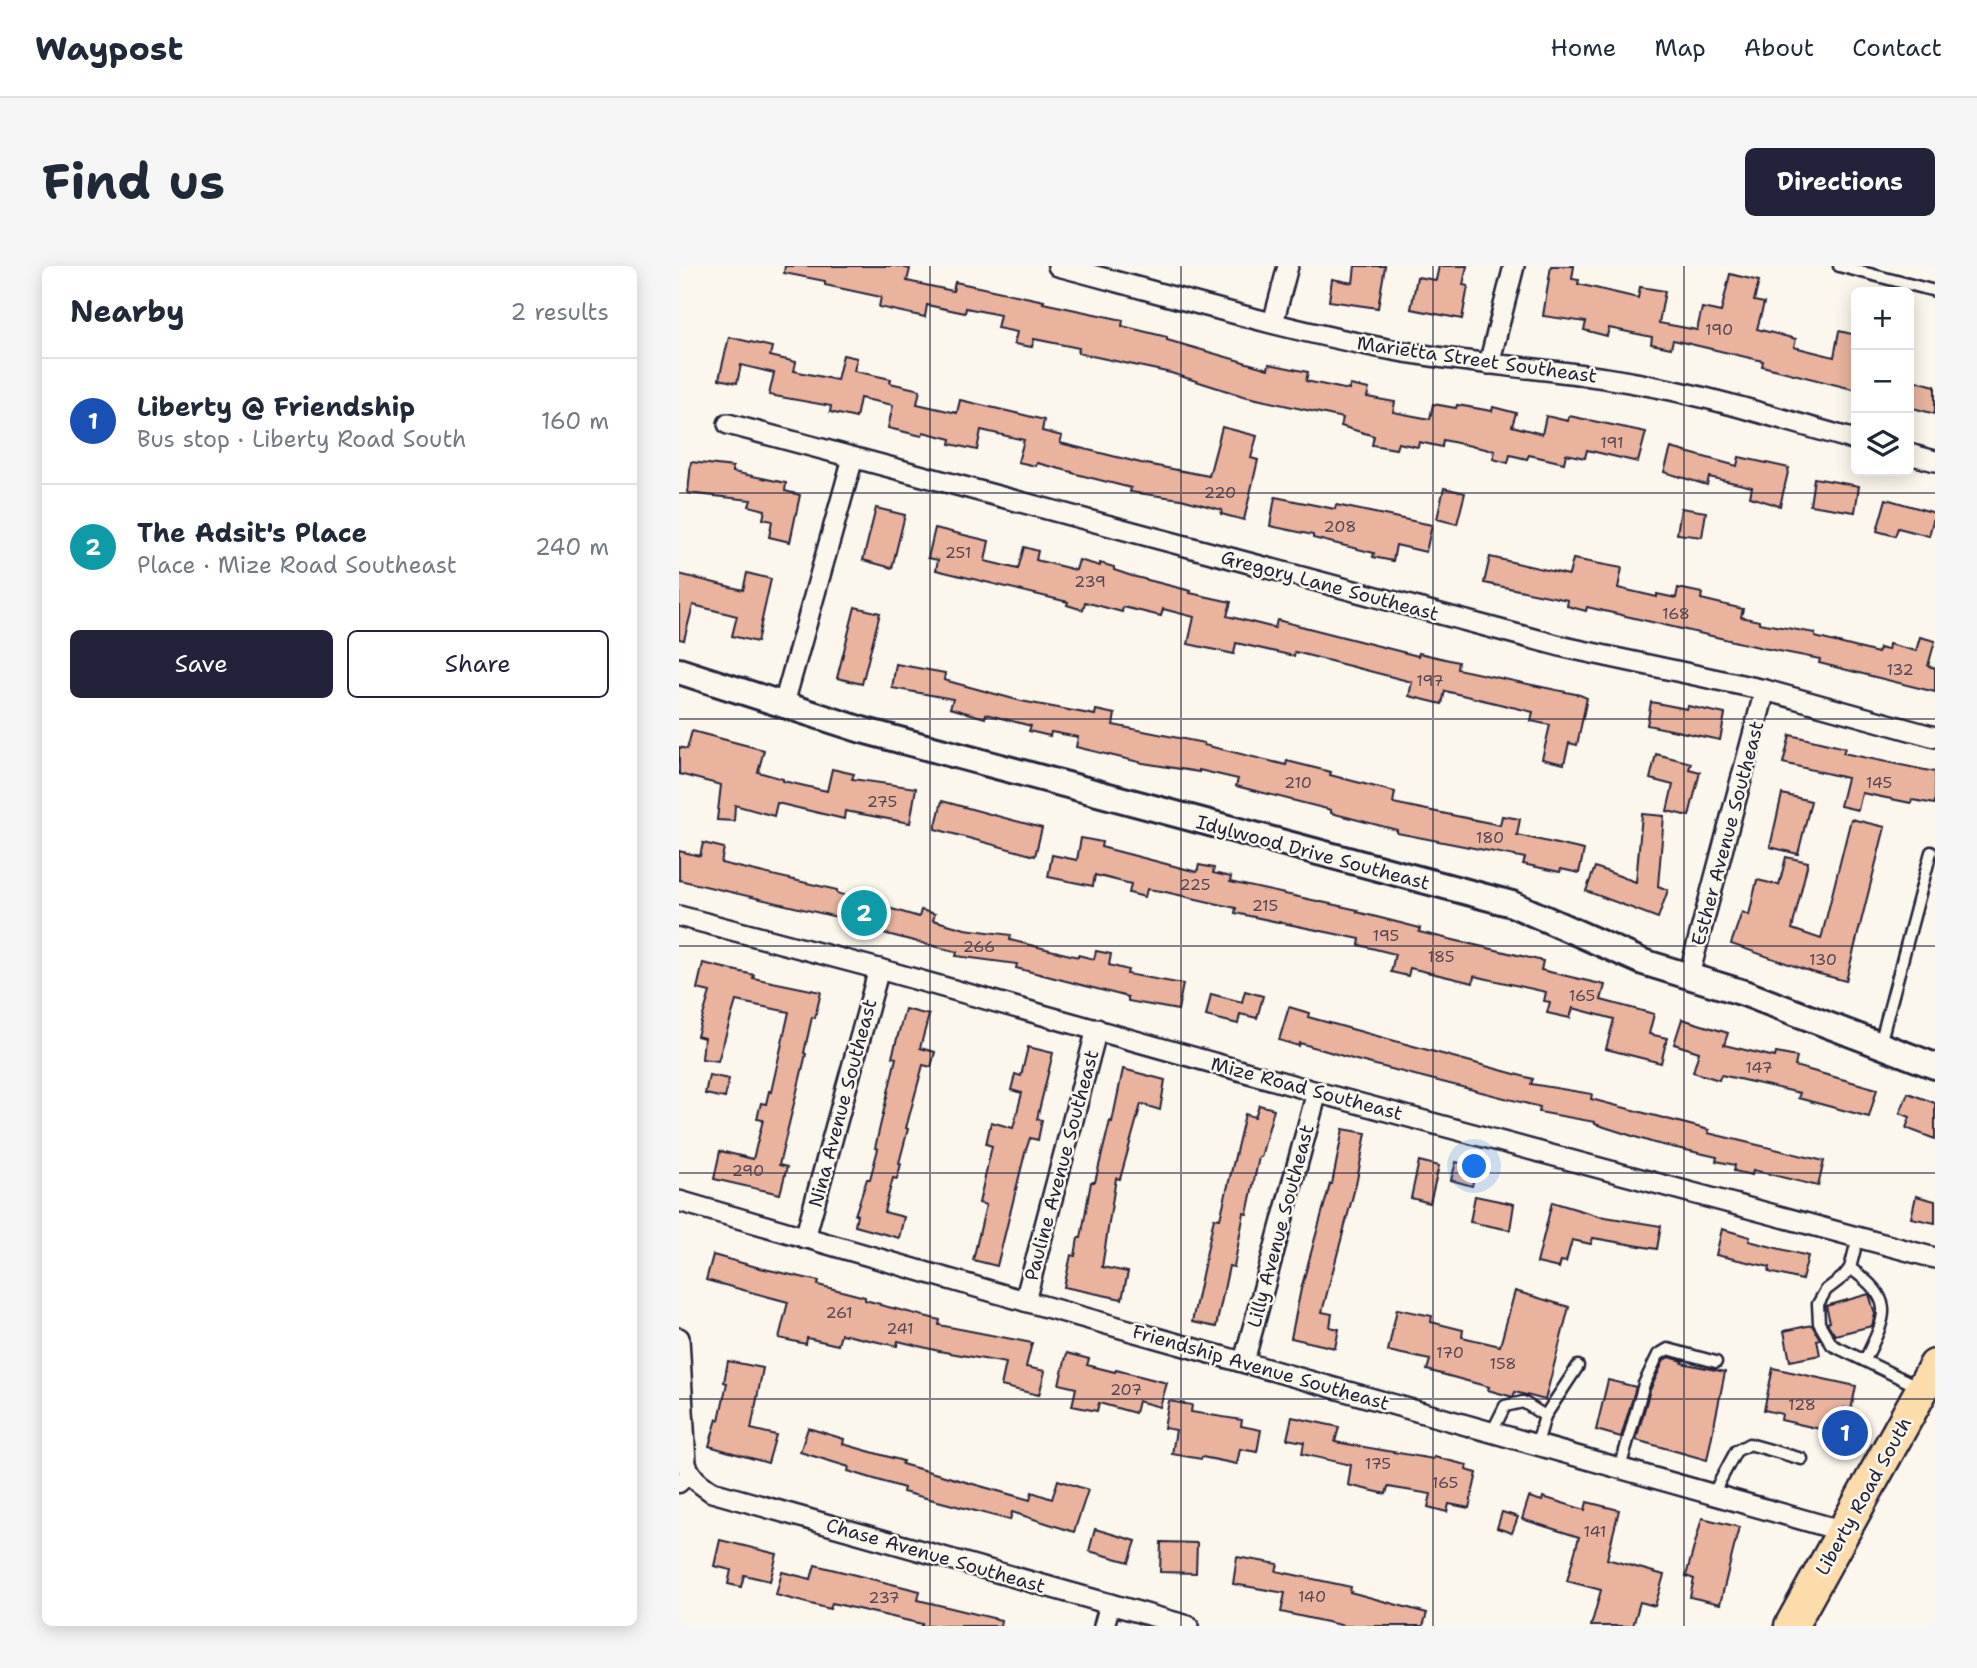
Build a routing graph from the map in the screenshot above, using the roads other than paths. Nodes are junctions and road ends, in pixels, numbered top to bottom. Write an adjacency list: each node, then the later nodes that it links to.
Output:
1 (1058, 266): 6 (street, Marietta Street Southeast)
2 (1288, 266): 6 (street)
3 (1514, 266): 7 (street)
4 (1839, 266): 5 (lane)
5 (1935, 291)
6 (1273, 323): 7 (street, Marietta Street Southeast)
7 (1489, 364): 9 (street, Marietta Street Southeast)
8 (728, 424): 11 (street, Gregory Lane Southeast)
9 (1851, 439)
10 (1914, 455): 12 (street)
11 (853, 458): 14 (street, Gregory Lane Southeast); 15 (street)
12 (1935, 461)
13 (679, 671): 15 (street, Idylwood Drive Southeast)
14 (1766, 690): 16 (street, Gregory Lane Southeast); 20 (street, Esther Avenue Southeast)
15 (783, 707): 20 (street, Idylwood Drive Southeast)
16 (1935, 737)
17 (1931, 852): 22 (lane)
18 (679, 916): 19 (street, Mize Road Southeast)
19 (879, 969): 21 (street, Mize Road Southeast); 27 (street, Nina Avenue Southeast)
20 (1689, 975): 22 (street, Idylwood Drive Southeast)
21 (1097, 1029): 24 (street, Mize Road Southeast); 30 (street, Pauline Avenue Southeast)
22 (1879, 1045): 23 (street, Idylwood Drive Southeast)
23 (1935, 1066)
24 (1317, 1092): 26 (street, Mize Road Southeast); 33 (street, Lilly Avenue Southeast)
25 (679, 1201): 27 (street, Friendship Avenue Southeast)
26 (1858, 1237): 28 (street, Mize Road Southeast); 29 (lane)
27 (806, 1238): 30 (street, Friendship Avenue Southeast)
28 (1935, 1258)
29 (1850, 1268): 32 (lane); 32 (lane)
30 (1025, 1301): 33 (street, Friendship Avenue Southeast)
31 (679, 1338): 42 (street)
32 (1865, 1360): 36 (lane)
33 (1244, 1361): 38 (street, Friendship Avenue Southeast)
34 (1716, 1363): 41 (lane)
35 (1578, 1366): 37 (lane)
36 (1932, 1372): 44 (main road, Liberty Road South)
37 (1545, 1416): 38 (lane); 39 (lane)
38 (1492, 1432): 39 (street, Friendship Avenue Southeast)
39 (1537, 1444): 41 (street, Friendship Avenue Southeast)
40 (1802, 1459): 43 (lane)
41 (1620, 1468): 43 (street, Friendship Avenue Southeast)
42 (684, 1479): 45 (street, Chase Avenue Southeast)
43 (1713, 1494): 44 (street, Friendship Avenue Southeast)
44 (1843, 1531): 48 (main road, Liberty Road South)
45 (1110, 1604): 46 (street); 47 (street, Chase Avenue Southeast)
46 (1104, 1626)
47 (1188, 1626)
48 (1791, 1626)

